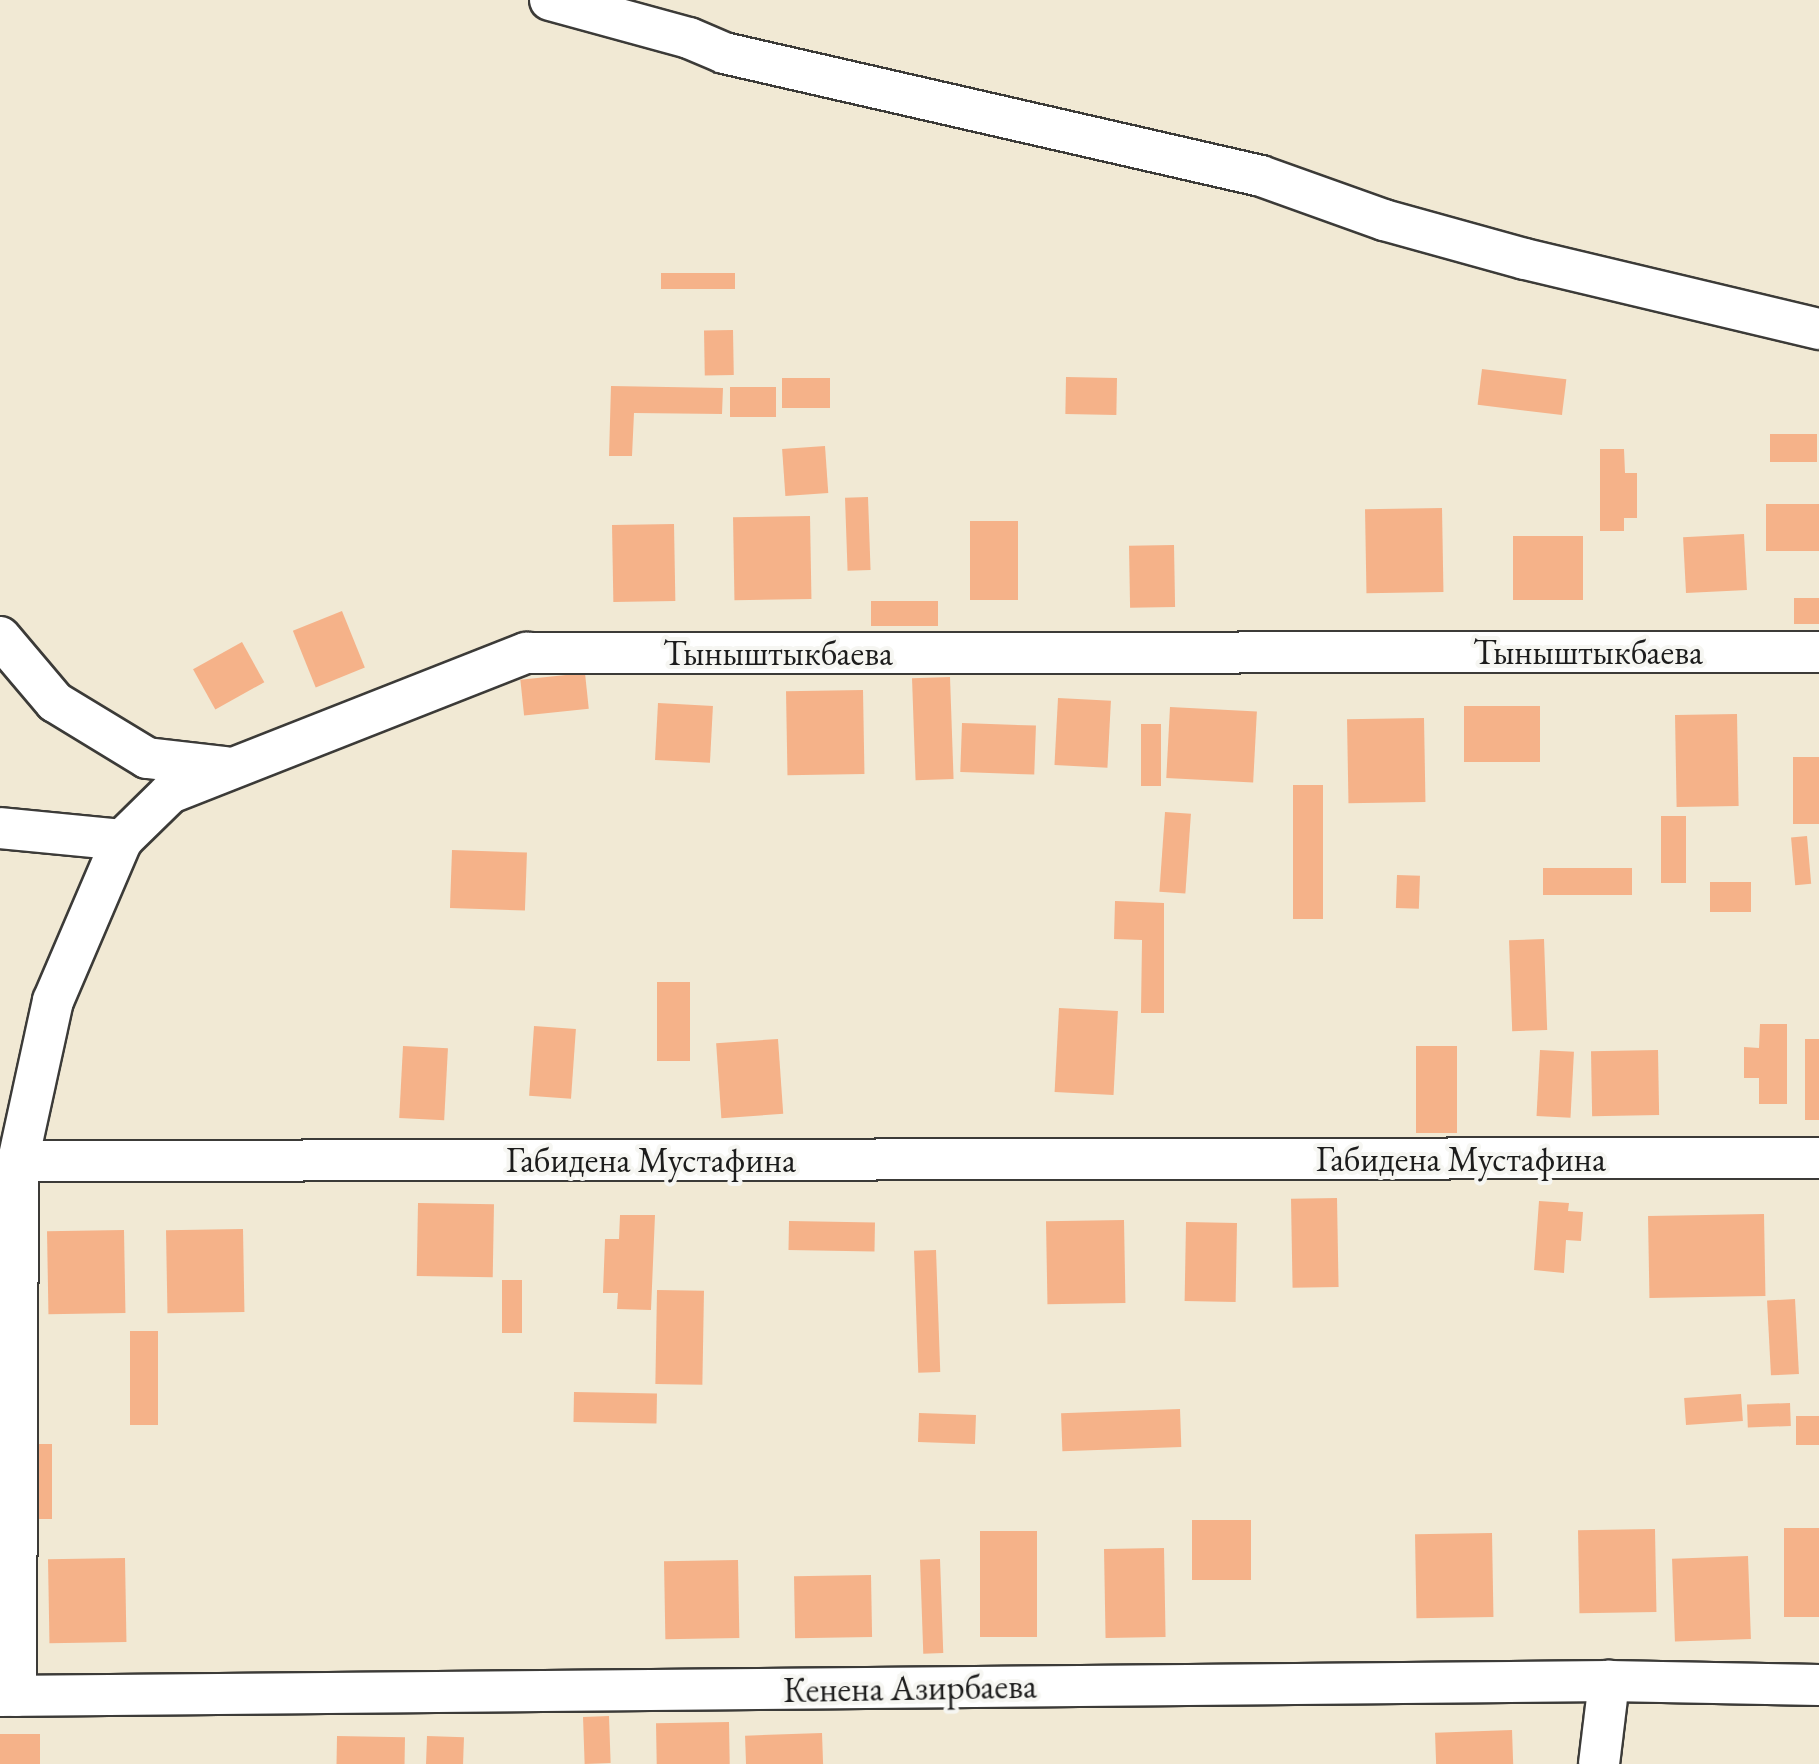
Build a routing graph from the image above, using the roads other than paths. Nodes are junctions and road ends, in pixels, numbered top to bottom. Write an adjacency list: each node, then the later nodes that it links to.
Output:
1 (550, 0): 2 (street)
2 (1819, 328)
3 (0, 637): 5 (street)
4 (1819, 652): 5 (street, Тыныштыкбаева)
5 (232, 768): 7 (street, Тыныштыкбаева)
6 (0, 828): 7 (street)
7 (122, 840): 9 (street, Тыныштыкбаева)
8 (1819, 1158): 9 (street, Габидена Мустафина)
9 (18, 1161): 12 (street)
10 (1609, 1681): 11 (street, Кенена Азирбаева); 12 (street, Кенена Азирбаева); 13 (street)
11 (1819, 1685)
12 (8, 1696)
13 (1600, 1764)

